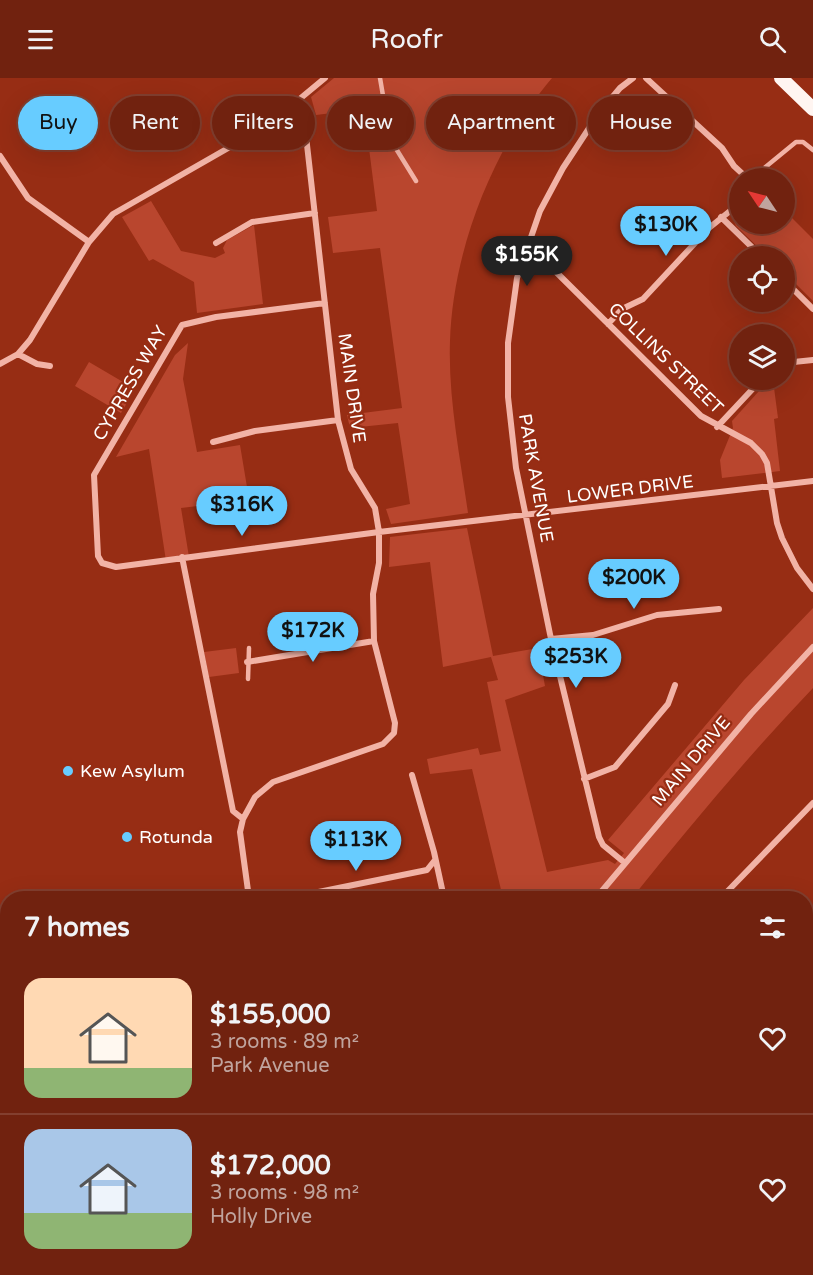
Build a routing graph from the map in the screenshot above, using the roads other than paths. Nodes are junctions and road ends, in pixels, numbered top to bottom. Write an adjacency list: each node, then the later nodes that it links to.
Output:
1 (325, 78): 6 (street)
2 (380, 78): 14 (lane)
3 (633, 78): 21 (street, PARK AVENUE)
4 (645, 78): 12 (street)
5 (781, 78): 7 (main road)
6 (303, 96)
7 (813, 110)
8 (225, 150): 18 (street)
9 (308, 150): 16 (street, MAIN DRIVE)
10 (813, 150): 13 (lane)
11 (0, 156): 18 (street)
12 (736, 168)
13 (764, 168)
14 (416, 181)
15 (729, 211): 17 (street)
16 (315, 213): 19 (street); 23 (street, MAIN DRIVE)
17 (721, 217): 20 (street); 25 (street)
18 (89, 242): 26 (street)
19 (216, 243)
20 (751, 246)
21 (524, 255): 25 (street, COLLINS STREET); 37 (street, PARK AVENUE)
22 (795, 291): 24 (street)
23 (325, 303): 32 (street, MAIN DRIVE); 40 (street, CYPRESS WAY)
24 (813, 309)
25 (608, 324): 33 (street, COLLINS STREET)
26 (18, 354): 29 (street); 30 (street)
27 (813, 360): 28 (street)
28 (795, 362)
29 (0, 364)
30 (50, 366)
31 (752, 390): 33 (street)
32 (338, 420): 34 (street); 38 (street, MAIN DRIVE)
33 (717, 427): 36 (street, COLLINS STREET)
34 (213, 442)
35 (813, 482): 36 (street, LOWER DRIVE)
36 (772, 486): 37 (street, LOWER DRIVE); 41 (street, COLLINS STREET)
37 (527, 516): 38 (street, LOWER DRIVE); 43 (street, PARK AVENUE)
38 (379, 532): 39 (street, LOWER DRIVE); 44 (street, MAIN DRIVE)
39 (182, 557): 40 (street, LOWER DRIVE); 53 (street)
40 (102, 563)
41 (813, 589)
42 (719, 609): 43 (street)
43 (551, 639): 51 (street, PARK AVENUE)
44 (374, 640): 47 (street); 53 (street, MAIN DRIVE)
45 (813, 647): 55 (street, MAIN DRIVE)
46 (249, 648): 47 (lane)
47 (247, 662): 48 (lane)
48 (248, 679)
49 (675, 686): 51 (street)
50 (412, 775): 54 (street)
51 (584, 778): 55 (street, PARK AVENUE)
52 (813, 803): 60 (street)
53 (243, 819): 56 (street)
54 (435, 860): 57 (street); 58 (street)
55 (625, 864): 59 (street, MAIN DRIVE)
56 (248, 891)
57 (324, 891)
58 (442, 891)
59 (602, 891)
60 (728, 891)

